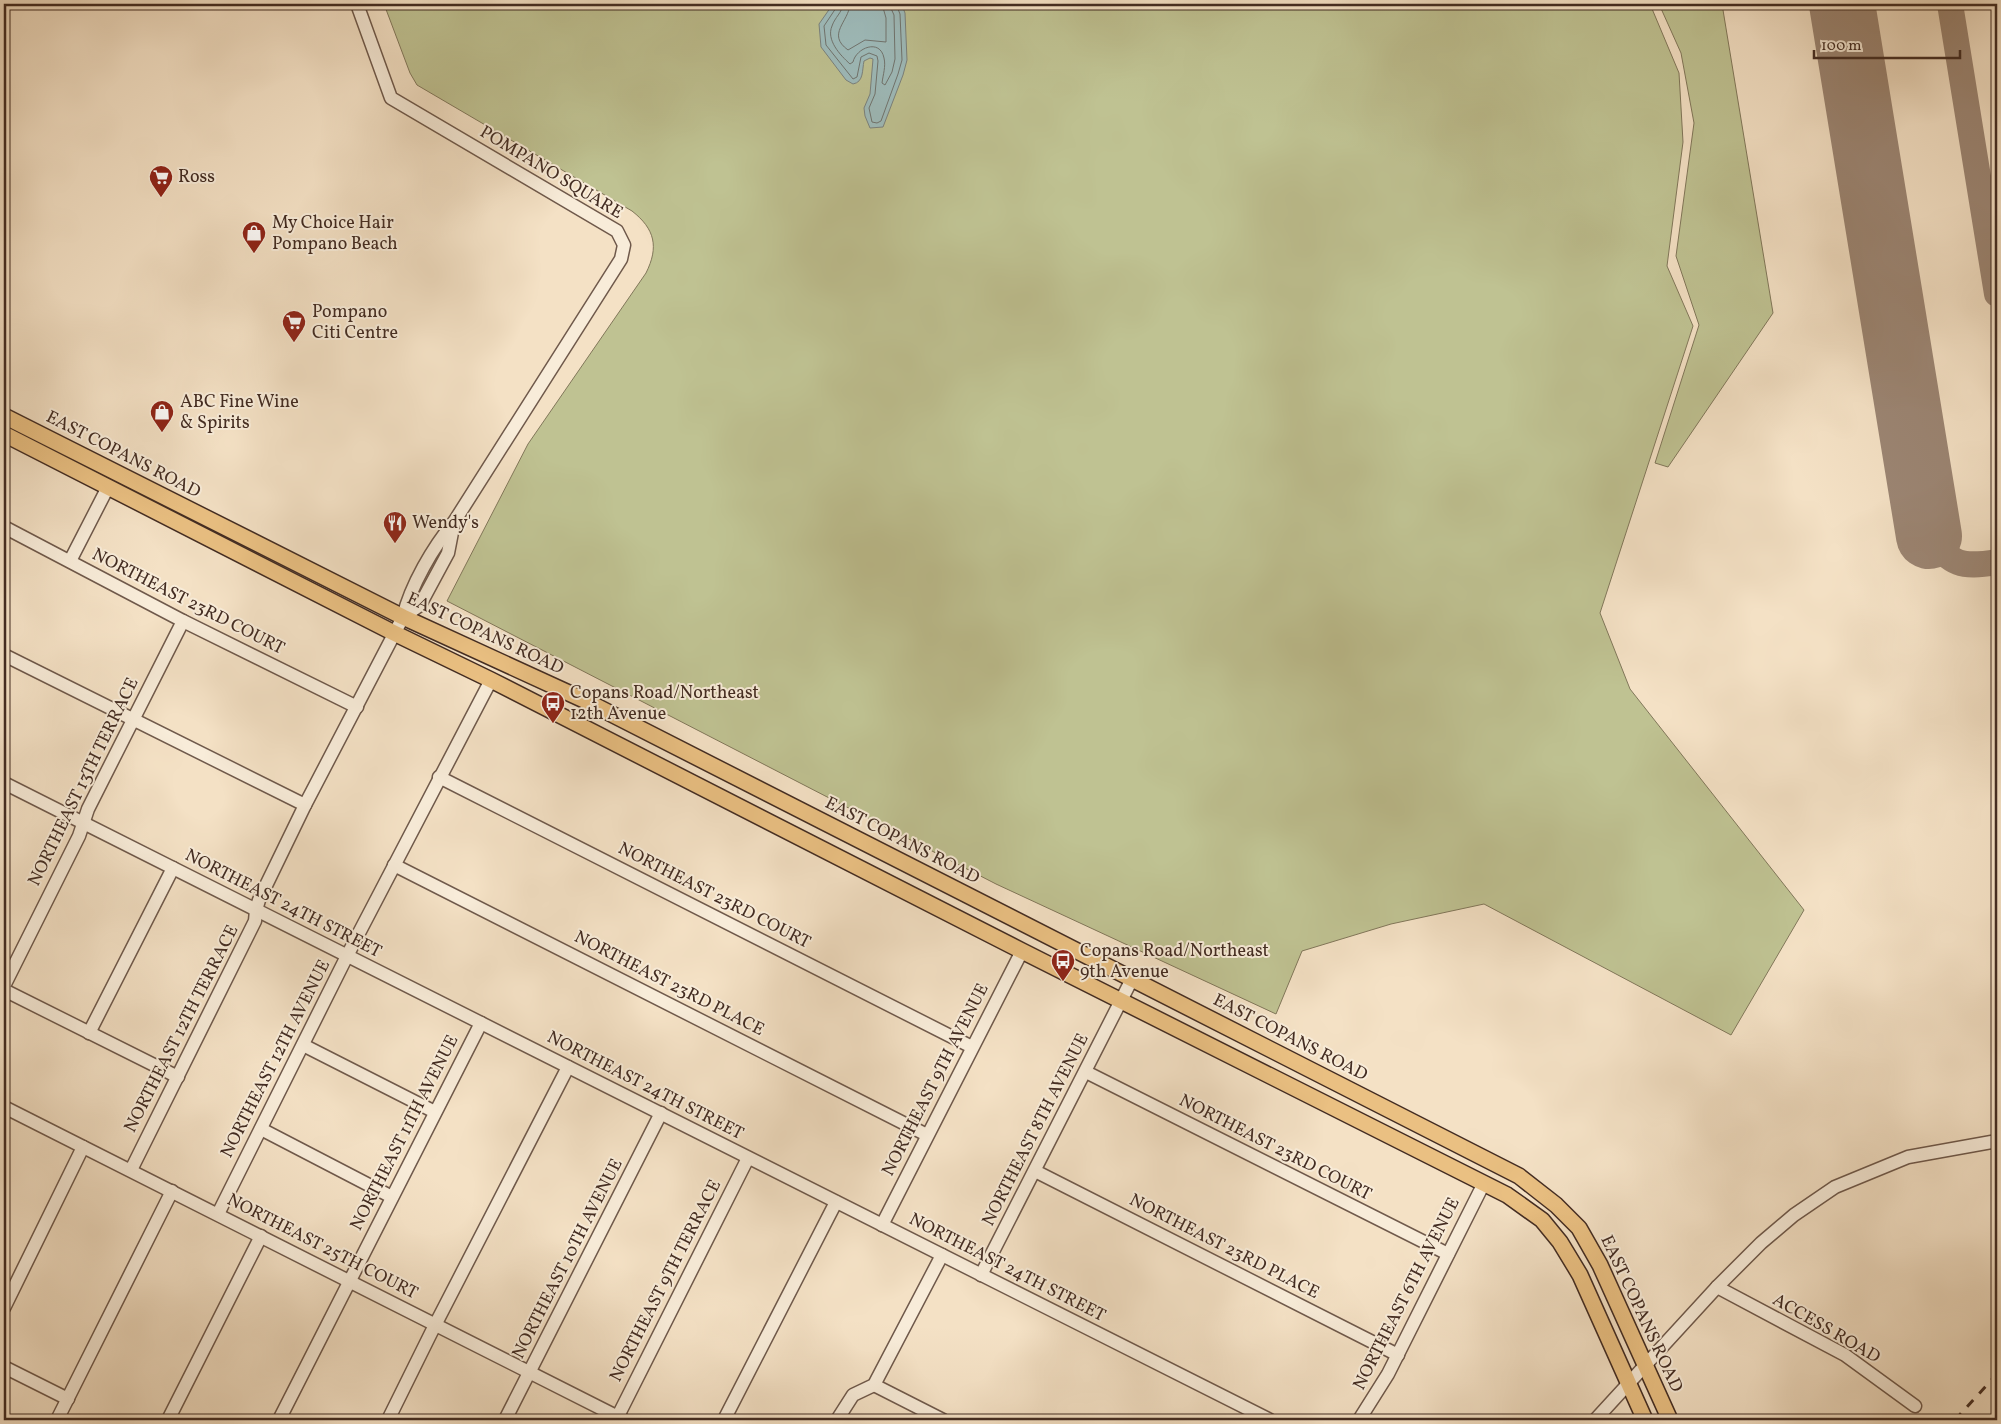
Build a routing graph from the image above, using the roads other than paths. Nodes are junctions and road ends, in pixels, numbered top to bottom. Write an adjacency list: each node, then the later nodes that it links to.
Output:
1 (357, 4): 10 (street, POMPANO SQUARE)
2 (4, 416): 4 (main road, EAST COPANS ROAD)
3 (4, 434): 5 (main road, EAST COPANS ROAD)
4 (110, 470): 5 (main road); 6 (main road, EAST COPANS ROAD)
5 (83, 474): 7 (main road, EAST COPANS ROAD)
6 (136, 482): 7 (main road); 10 (main road, EAST COPANS ROAD)
7 (108, 486): 9 (street); 12 (main road, EAST COPANS ROAD)
8 (4, 527): 9 (street, NORTHEAST 23RD COURT)
9 (70, 561): 11 (street, NORTHEAST 23RD COURT)
10 (403, 617): 12 (street, POMPANO SQUARE); 26 (main road, EAST COPANS ROAD)
11 (182, 620): 15 (street, NORTHEAST 23RD COURT); 16 (street, NORTHEAST 13TH TERRACE)
12 (394, 633): 14 (main road, EAST COPANS ROAD); 15 (street, NORTHEAST 12TH TERRACE)
13 (4, 655): 16 (street)
14 (491, 680): 17 (street, NORTHEAST 12TH AVENUE); 24 (main road, EAST COPANS ROAD)
15 (357, 707): 19 (street, NORTHEAST 12TH TERRACE)
16 (133, 720): 19 (street); 20 (street, NORTHEAST 13TH TERRACE)
17 (439, 777): 21 (street, NORTHEAST 12TH AVENUE); 32 (street, NORTHEAST 23RD COURT)
18 (4, 783): 20 (street, NORTHEAST 24TH STREET)
19 (305, 805): 23 (street, NORTHEAST 12TH TERRACE)
20 (84, 823): 22 (street, NORTHEAST 24TH STREET); 27 (street, NORTHEAST 13TH TERRACE)
21 (394, 865): 25 (street, NORTHEAST 12TH AVENUE); 40 (street, NORTHEAST 23RD PLACE)
22 (174, 868): 23 (street, NORTHEAST 24TH STREET); 30 (street)
23 (256, 910): 25 (street, NORTHEAST 24TH STREET); 35 (street, NORTHEAST 12TH TERRACE)
24 (1022, 952): 28 (main road, EAST COPANS ROAD); 32 (street, NORTHEAST 9TH AVENUE)
25 (348, 956): 29 (street, NORTHEAST 24TH STREET); 31 (street, NORTHEAST 12TH AVENUE)
26 (1132, 979): 28 (street, NORTHEAST 8TH AVENUE); 61 (main road, EAST COPANS ROAD)
27 (4, 988): 30 (street)
28 (1122, 1001): 34 (street, NORTHEAST 8TH AVENUE); 46 (main road, EAST COPANS ROAD)
29 (481, 1023): 33 (street, NORTHEAST 24TH STREET); 37 (street, NORTHEAST 11TH AVENUE)
30 (89, 1034): 35 (street)
31 (303, 1045): 37 (street); 39 (street, NORTHEAST 12TH AVENUE)
32 (972, 1047): 40 (street, NORTHEAST 9TH AVENUE)
33 (568, 1067): 38 (street, NORTHEAST 24TH STREET); 59 (street)
34 (1086, 1072): 45 (street, NORTHEAST 8TH AVENUE); 53 (street, NORTHEAST 23RD COURT)
35 (178, 1078): 44 (street, NORTHEAST 12TH TERRACE)
36 (4, 1107): 42 (street, NORTHEAST 25TH COURT)
37 (435, 1112): 48 (street, NORTHEAST 11TH AVENUE)
38 (660, 1113): 43 (street, NORTHEAST 24TH STREET); 63 (street, NORTHEAST 10TH AVENUE)
39 (261, 1129): 48 (street); 50 (street, NORTHEAST 12TH AVENUE)
40 (927, 1135): 51 (street, NORTHEAST 9TH AVENUE)
41 (1997, 1141): 57 (street)
42 (84, 1147): 44 (street, NORTHEAST 25TH COURT); 58 (street)
43 (748, 1158): 49 (street, NORTHEAST 24TH STREET); 68 (street, NORTHEAST 9TH TERRACE)
44 (131, 1170): 47 (street, NORTHEAST 25TH COURT)
45 (1035, 1171): 55 (street, NORTHEAST 8TH AVENUE); 60 (street, NORTHEAST 23RD PLACE)
46 (1484, 1183): 53 (street, NORTHEAST 6TH AVENUE); 64 (main road, EAST COPANS ROAD)
47 (172, 1191): 50 (street, NORTHEAST 25TH COURT); 66 (street)
48 (392, 1197): 56 (street, NORTHEAST 11TH AVENUE)
49 (836, 1202): 51 (street, NORTHEAST 24TH STREET); 74 (street)
50 (218, 1214): 52 (street, NORTHEAST 25TH COURT)
51 (882, 1225): 54 (street, NORTHEAST 24TH STREET)
52 (261, 1236): 56 (street, NORTHEAST 25TH COURT); 70 (street)
53 (1448, 1254): 60 (street, NORTHEAST 6TH AVENUE)
54 (942, 1255): 55 (street, NORTHEAST 24TH STREET); 65 (street)
55 (981, 1275): 77 (street, NORTHEAST 24TH STREET)
56 (350, 1281): 59 (street, NORTHEAST 25TH COURT); 71 (street, NORTHEAST 11TH AVENUE)
57 (1717, 1287): 61 (street); 67 (street, ACCESS ROAD)
58 (4, 1308)
59 (435, 1324): 63 (street, NORTHEAST 25TH COURT); 72 (street)
60 (1398, 1355): 78 (street, NORTHEAST 6TH AVENUE)
61 (1645, 1366): 64 (street); 81 (main road, EAST COPANS ROAD)
62 (4, 1367): 66 (street)
63 (530, 1373): 68 (street, NORTHEAST 25TH COURT); 73 (street, NORTHEAST 10TH AVENUE)
64 (1628, 1384): 79 (street); 80 (main road, EAST COPANS ROAD)
65 (874, 1386): 75 (street); 76 (street)
66 (68, 1399): 69 (street)
67 (1915, 1406)
68 (619, 1419)
69 (57, 1420)
70 (168, 1420)
71 (279, 1420)
72 (388, 1420)
73 (505, 1420)
74 (724, 1420)
75 (837, 1420)
76 (943, 1420)
77 (1270, 1420)
78 (1359, 1420)
79 (1595, 1420)
80 (1645, 1420)
81 (1670, 1420)

